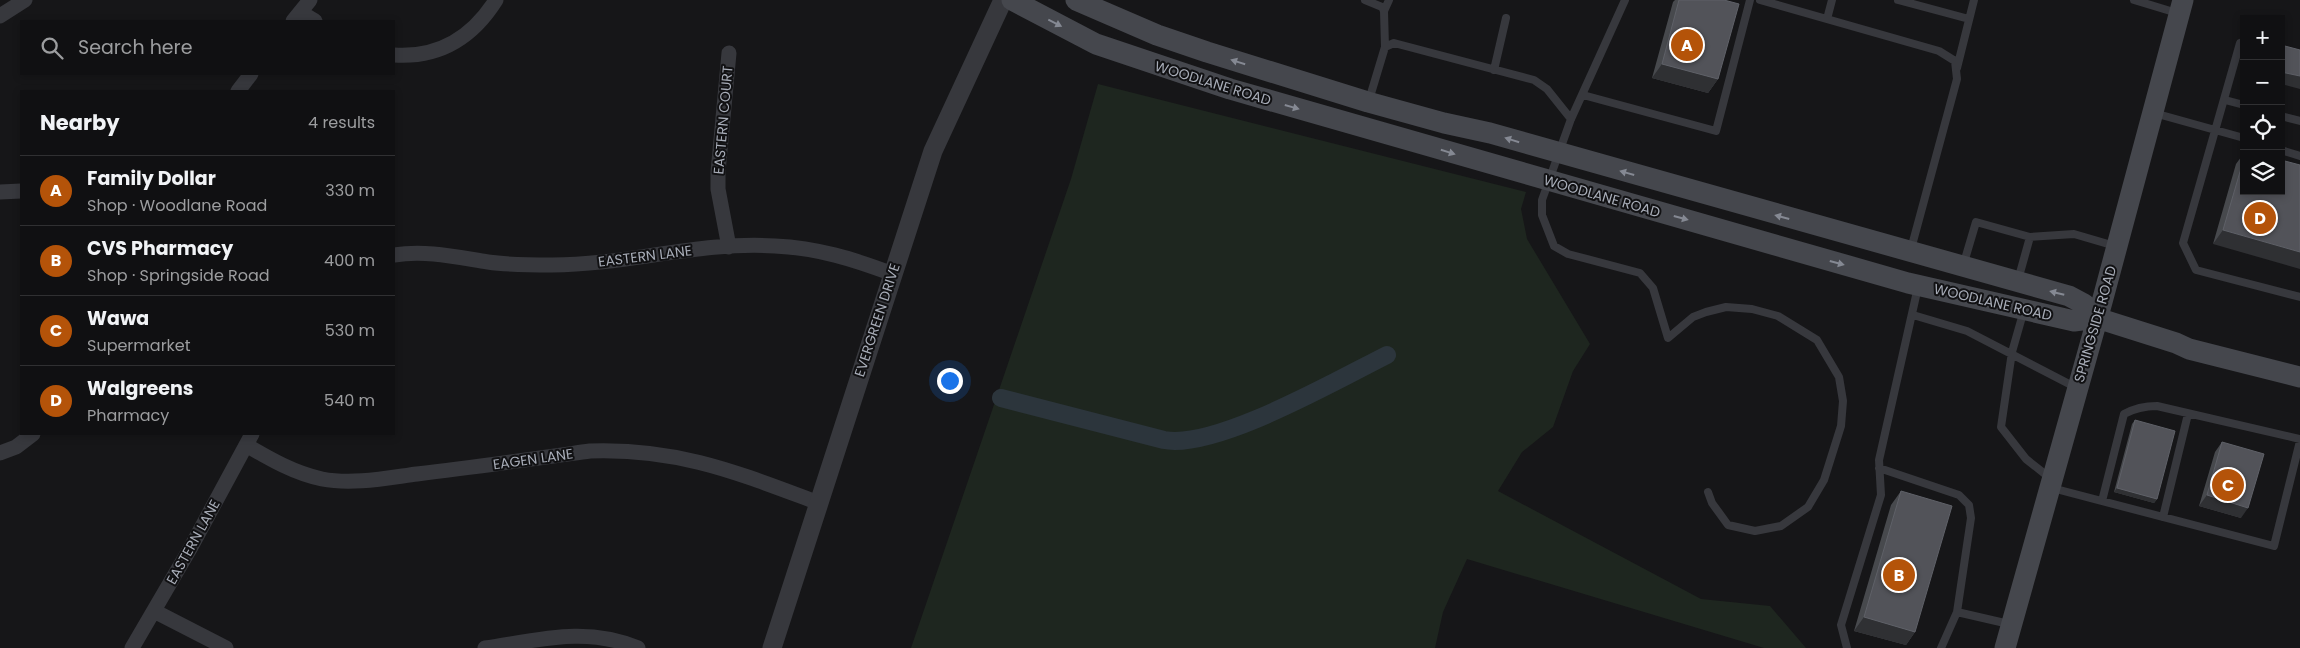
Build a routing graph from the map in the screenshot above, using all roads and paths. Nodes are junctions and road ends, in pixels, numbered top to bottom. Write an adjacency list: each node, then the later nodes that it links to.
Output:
1 (25, 0): 18 (street)
2 (496, 0): 26 (street)
3 (1003, 0): 53 (street, EVERGREEN DRIVE)
4 (1012, 0): 44 (main road, WOODLANE ROAD, one-way to 44)
5 (1076, 0): 33 (main road, WOODLANE ROAD, one-way to 5)
6 (1365, 0): 17 (lane)
7 (1389, 0): 17 (lane)
8 (1626, 0): 31 (lane)
9 (1750, 0): 31 (lane)
10 (1760, 0): 20 (lane)
11 (1832, 0): 20 (lane)
12 (1898, 0): 21 (lane)
13 (1974, 0): 21 (lane)
14 (2134, 0): 15 (lane)
15 (2182, 7): 35 (main road, SPRINGSIDE ROAD)
16 (301, 11): 22 (street)
17 (1384, 11): 23 (lane)
18 (0, 16)
19 (1506, 18): 27 (lane)
20 (1827, 19): 28 (lane)
21 (1969, 19): 28 (lane)
22 (314, 20)
23 (1386, 47): 27 (lane); 33 (lane)
24 (2240, 49): 32 (lane)
25 (729, 53): 49 (street, EASTERN COURT)
26 (395, 55)
27 (1494, 70): 37 (lane)
28 (1956, 72): 50 (lane)
29 (251, 75): 30 (street)
30 (239, 90)
31 (1583, 95): 37 (lane)
32 (2225, 100): 34 (lane); 39 (lane)
33 (1368, 102): 42 (main road, WOODLANE ROAD, one-way to 33)
34 (2240, 104)
35 (2154, 113): 39 (lane); 48 (main road, SPRINGSIDE ROAD)
36 (2285, 117): 38 (lane)
37 (1570, 119): 42 (lane)
38 (2300, 121)
39 (2216, 130): 40 (lane); 56 (lane)
40 (2240, 137)
41 (2285, 151): 43 (lane)
42 (1558, 153): 44 (lane); 50 (main road, WOODLANE ROAD, one-way to 42)
43 (2300, 156)
44 (1550, 181): 55 (main road, WOODLANE ROAD, one-way to 55); 70 (lane)
45 (20, 191): 46 (street)
46 (0, 192)
47 (2030, 237): 48 (lane); 52 (lane); 54 (lane)
48 (2117, 246): 59 (main road, SPRINGSIDE ROAD)
49 (729, 247): 51 (street, EASTERN LANE); 53 (street, EASTERN LANE)
50 (1910, 251): 52 (main road, WOODLANE ROAD)
51 (395, 255)
52 (1963, 266): 54 (main road, WOODLANE ROAD)
53 (893, 274): 72 (street, EVERGREEN DRIVE)
54 (2017, 283): 59 (main road, WOODLANE ROAD, one-way to 54)
55 (1918, 285): 57 (main road, WOODLANE ROAD); 58 (lane)
56 (2300, 297)
57 (2024, 308): 59 (main road, WOODLANE ROAD); 60 (lane)
58 (1913, 316): 60 (lane); 68 (lane)
59 (2097, 318): 61 (main road, WOODLANE ROAD); 62 (main road, SPRINGSIDE ROAD)
60 (2012, 352): 62 (lane); 69 (lane)
61 (2300, 376)
62 (2077, 388): 69 (main road, SPRINGSIDE ROAD)
63 (2188, 414): 66 (lane); 71 (lane); 73 (lane)
64 (32, 435): 67 (street)
65 (249, 439): 72 (street, EAGEN LANE); 74 (street, EASTERN LANE)
66 (2300, 440): 73 (lane)
67 (0, 454)
68 (1879, 468): 75 (lane); 82 (lane)
69 (2051, 483): 71 (lane); 76 (main road, SPRINGSIDE ROAD)
70 (1708, 492)
71 (2102, 501): 73 (lane)
72 (819, 503): 81 (street, EVERGREEN DRIVE)
73 (2163, 517)
74 (154, 610): 77 (street, EASTERN LANE); 78 (street)
75 (1958, 612): 76 (lane); 83 (lane)
76 (2011, 625): 84 (main road, SPRINGSIDE ROAD)
77 (132, 648)
78 (226, 648)
79 (485, 648): 80 (street)
80 (638, 648)
81 (772, 648)
82 (1847, 648)
83 (1941, 648)
84 (2005, 648)

